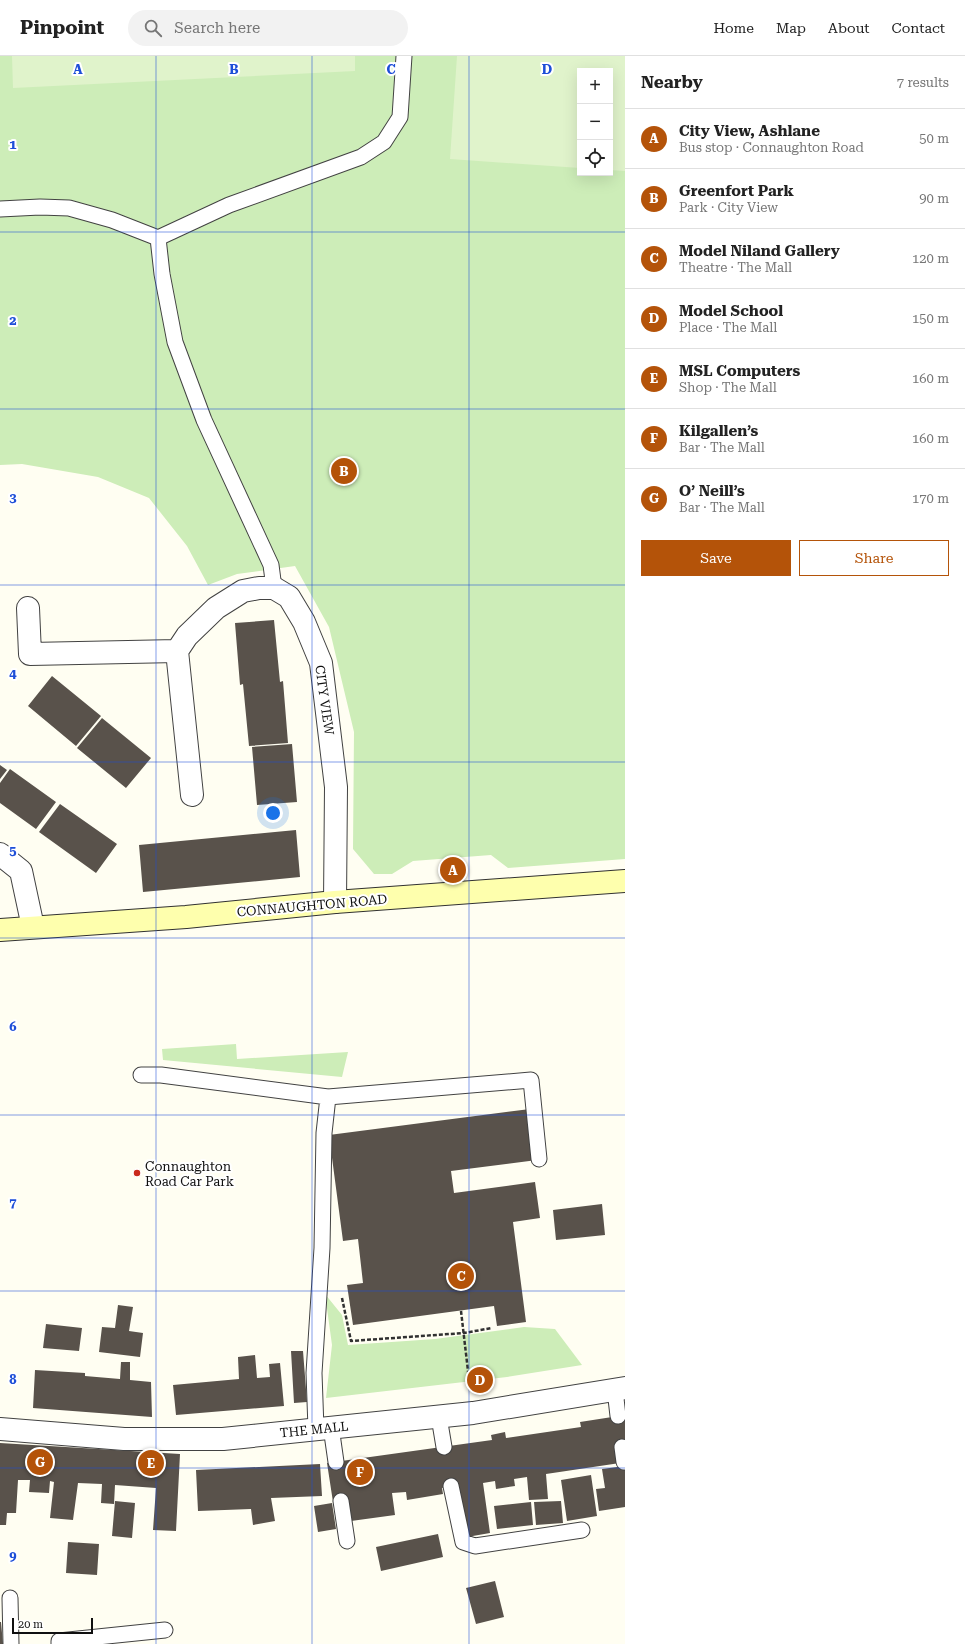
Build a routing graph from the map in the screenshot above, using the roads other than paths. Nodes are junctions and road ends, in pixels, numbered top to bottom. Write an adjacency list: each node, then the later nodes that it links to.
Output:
1 (404, 56): 3 (lane)
2 (0, 209): 3 (lane)
3 (158, 238): 4 (lane)
4 (274, 588): 6 (street); 10 (street, CITY VIEW)
5 (28, 608): 6 (street)
6 (177, 651): 7 (street)
7 (192, 794)
8 (0, 854): 11 (street)
9 (625, 881): 10 (main road, CONNAUGHTON ROAD)
10 (335, 902): 11 (main road, CONNAUGHTON ROAD)
11 (34, 927): 12 (main road, CONNAUGHTON ROAD)
12 (0, 930)
13 (141, 1075): 14 (lane)
14 (328, 1097): 15 (lane); 19 (lane)
15 (539, 1160)
16 (620, 1389): 17 (lane); 18 (street, THE MALL)
17 (618, 1416)
18 (439, 1417): 19 (street, THE MALL); 21 (lane)
19 (324, 1428): 20 (street, THE MALL); 22 (lane)
20 (0, 1429)
21 (444, 1447)
22 (336, 1462)
23 (451, 1486): 25 (lane)
24 (341, 1501): 26 (lane)
25 (582, 1530)
26 (347, 1541)
27 (10, 1598): 29 (lane)
28 (165, 1630): 30 (lane)
29 (11, 1644)
30 (59, 1644)

